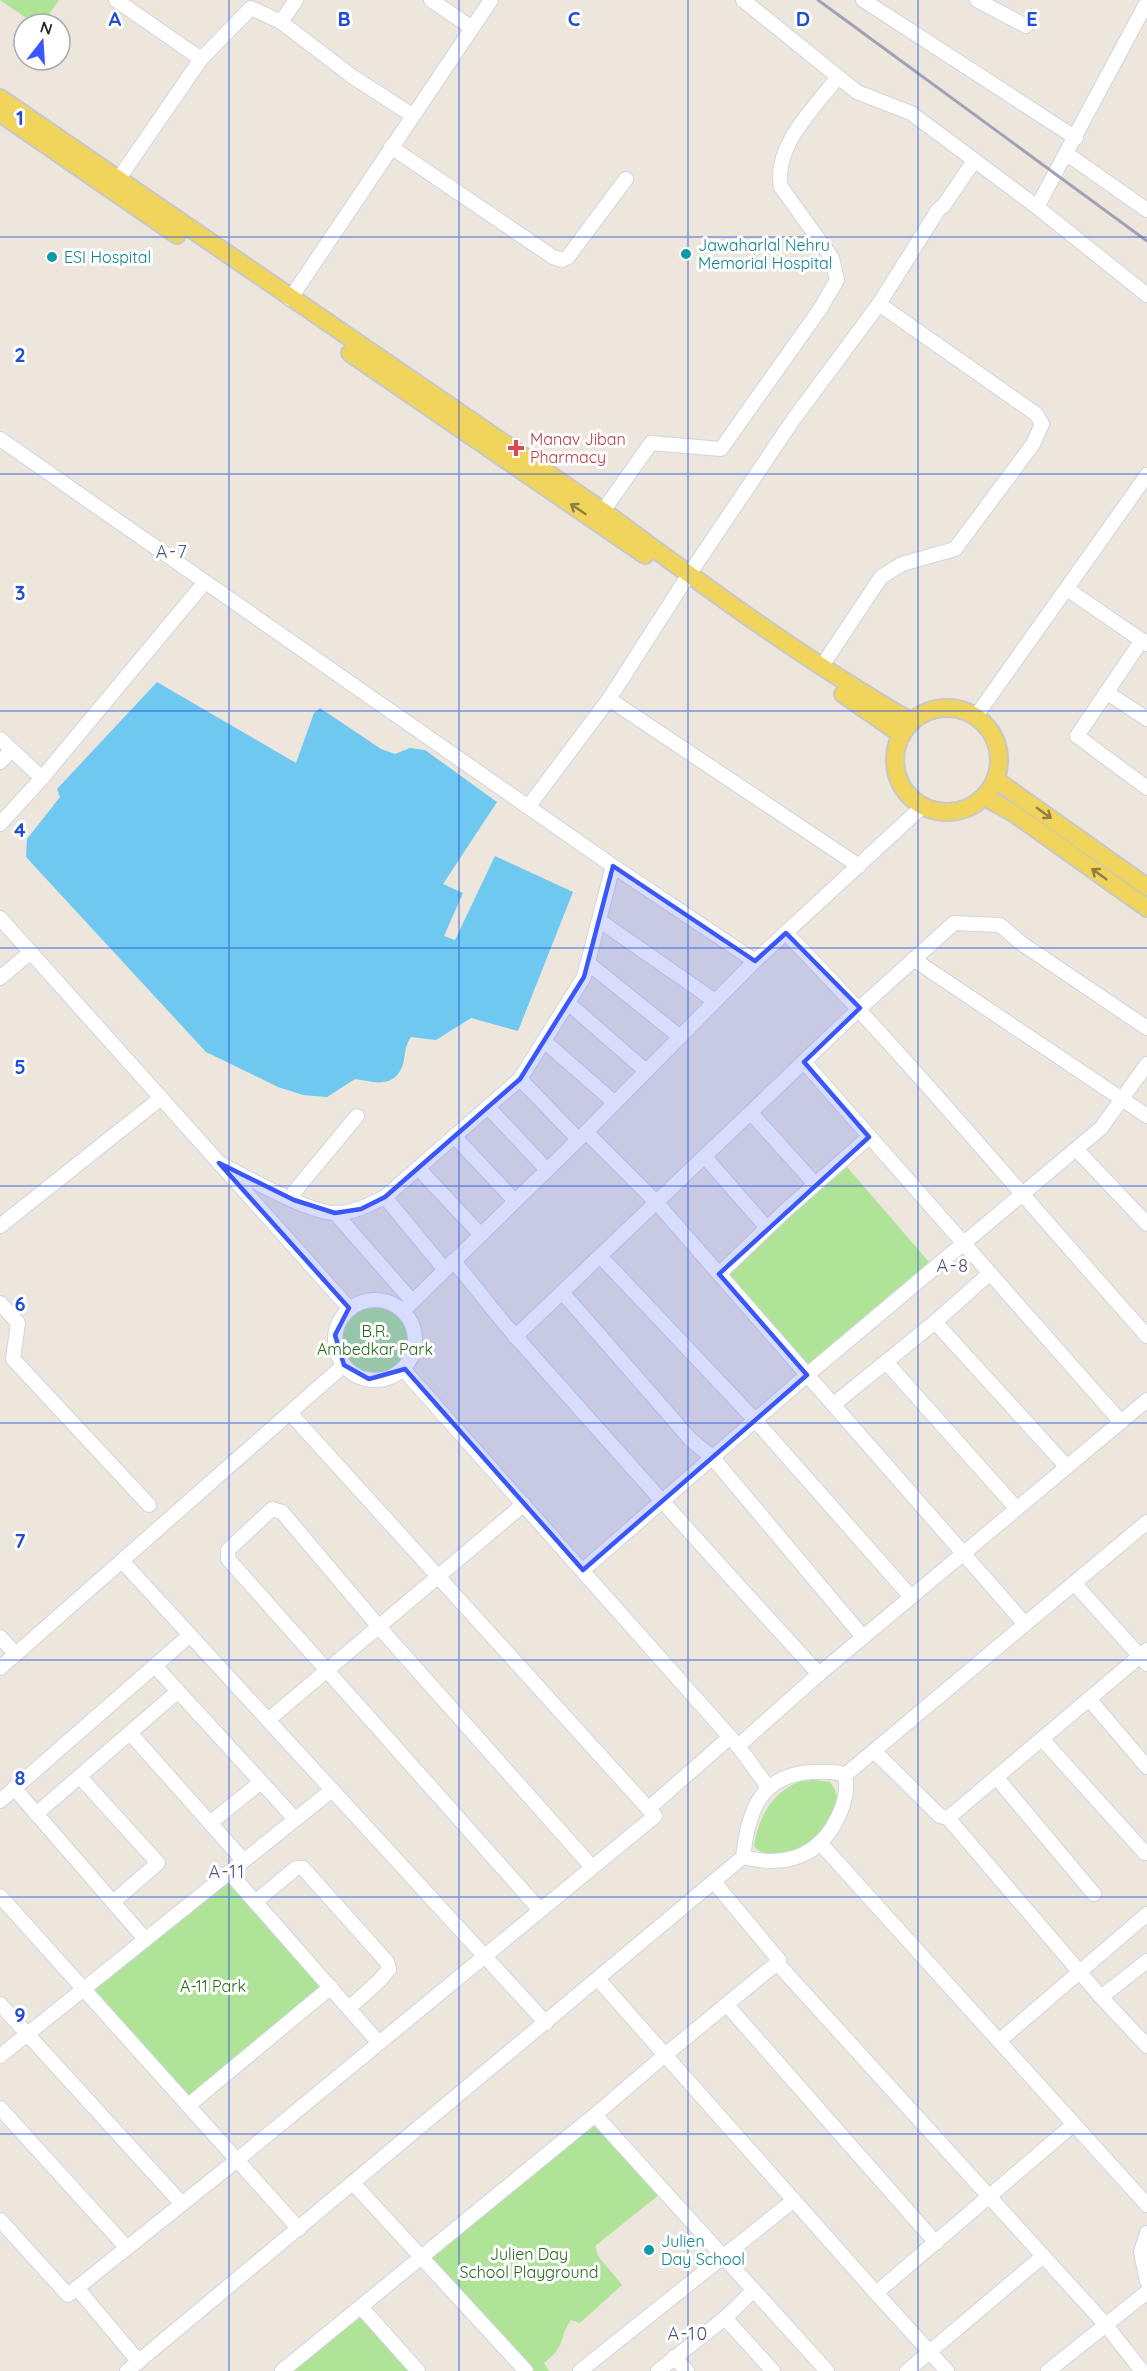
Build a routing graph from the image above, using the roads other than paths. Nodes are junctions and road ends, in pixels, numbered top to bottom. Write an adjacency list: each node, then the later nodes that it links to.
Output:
1 (116, 0): 12 (street)
2 (296, 0): 9 (street)
3 (431, 0): 11 (street)
4 (491, 0): 11 (street)
5 (743, 0): 13 (street)
6 (863, 0): 17 (street)
7 (977, 0): 10 (street)
8 (1147, 2): 17 (street)
9 (281, 22): 12 (street); 16 (street)
10 (1026, 26)
11 (472, 28): 16 (street)
12 (201, 59): 22 (street)
13 (838, 77): 20 (street); 30 (street)
14 (0, 98): 22 (main road)
15 (0, 113): 22 (main road)
16 (412, 115): 18 (street)
17 (1076, 138): 19 (street)
18 (391, 147): 21 (street); 26 (street)
19 (1067, 154): 23 (street); 24 (street)
20 (974, 161): 23 (street); 27 (street)
21 (626, 179)
22 (115, 185): 26 (main road); 31 (main road, one-way to 22)
23 (1037, 207): 25 (street)
24 (1147, 210)
25 (1147, 296)
26 (290, 299): 30 (main road)
27 (879, 304): 31 (street); 35 (street)
28 (0, 439): 32 (street)
29 (1147, 475): 33 (street)
30 (603, 511): 31 (main road)
31 (686, 578): 35 (main road); 37 (street); 40 (main road)
32 (205, 582): 44 (street); 49 (street)
33 (1066, 589): 34 (street); 38 (street)
34 (1144, 642): 36 (street)
35 (822, 666): 40 (main road)
36 (1106, 692): 39 (street); 46 (street)
37 (609, 699): 49 (street); 52 (street)
38 (975, 716): 40 (main road); 45 (main road)
39 (1147, 719)
40 (907, 729): 48 (main road)
41 (0, 739): 42 (street)
42 (12, 750): 43 (street); 44 (street)
43 (0, 762)
44 (42, 778): 50 (street)
45 (996, 780): 47 (main road); 53 (main road, one-way to 53)
46 (1147, 788)
47 (985, 797): 48 (main road); 54 (main road, one-way to 47)
48 (923, 806): 52 (street)
49 (528, 807): 51 (street)
50 (0, 824)
51 (613, 866): 56 (street); 60 (street)
52 (859, 867): 57 (street)
53 (1147, 887)
54 (1147, 908)
55 (0, 918): 58 (street)
56 (600, 921): 61 (street); 63 (street)
57 (786, 933): 60 (street); 65 (street)
58 (31, 952): 62 (street); 73 (street)
59 (913, 960): 65 (street); 66 (street); 74 (street)
60 (755, 961): 63 (street)
61 (588, 963): 64 (street); 67 (street)
62 (0, 978)
63 (715, 1002): 67 (street)
64 (568, 1003): 68 (street); 71 (street)
65 (860, 1008): 69 (street); 89 (street)
66 (1147, 1028)
67 (680, 1037): 71 (street)
68 (544, 1041): 72 (street); 75 (street)
69 (804, 1062): 77 (street); 82 (street)
70 (1147, 1064): 74 (street)
71 (646, 1071): 75 (street)
72 (520, 1079): 76 (street); 81 (street)
73 (161, 1098): 85 (street); 96 (street)
74 (1123, 1100): 79 (street); 83 (street)
75 (615, 1103): 81 (street)
76 (488, 1107): 80 (street); 87 (street)
77 (751, 1113): 84 (street); 88 (street)
78 (357, 1116): 91 (street)
79 (1147, 1116)
80 (454, 1136): 86 (street); 92 (street)
81 (582, 1136): 87 (street); 93 (street)
82 (869, 1137): 88 (street); 99 (street)
83 (1076, 1149): 89 (street); 95 (street)
84 (705, 1157): 93 (street); 97 (street)
85 (219, 1163): 91 (street); 107 (street)
86 (418, 1168): 90 (street); 98 (street)
87 (547, 1170): 92 (street)
88 (815, 1184): 97 (street)
89 (1021, 1195): 99 (street); 109 (street)
90 (385, 1197): 94 (street); 101 (street)
91 (294, 1200): 94 (street)
92 (515, 1202): 98 (street)
93 (657, 1203): 100 (street); 102 (street)
94 (335, 1213): 106 (street)
95 (1147, 1224)
96 (0, 1226)
97 (767, 1228): 102 (street)
98 (481, 1234): 101 (street)
99 (962, 1244): 103 (street); 114 (street)
100 (601, 1257): 104 (street); 118 (street)
101 (449, 1265): 106 (street); 110 (street)
102 (719, 1274): 114 (street)
103 (989, 1274): 108 (street); 119 (street)
104 (562, 1293): 110 (street); 120 (street)
105 (0, 1303): 124 (street)
106 (407, 1306): 107 (street); 113 (street)
107 (350, 1309): 112 (street)
108 (935, 1322): 111 (street); 121 (street)
109 (1147, 1336)
110 (515, 1337): 122 (street)
111 (887, 1363): 116 (street); 125 (street)
112 (344, 1365): 113 (street); 117 (street)
113 (403, 1369): 123 (street)
114 (807, 1375): 116 (street); 118 (street)
115 (1147, 1400): 119 (street)
116 (834, 1404): 127 (street)
117 (290, 1413): 128 (street); 130 (street)
118 (755, 1420): 120 (street); 132 (street)
119 (1121, 1422): 121 (street)
120 (712, 1457): 122 (street); 137 (street)
121 (1067, 1467): 125 (street)
122 (661, 1502): 129 (street); 143 (street)
123 (524, 1504): 129 (street); 130 (street)
124 (149, 1505)
125 (1017, 1509): 127 (street)
126 (1147, 1522): 131 (street)
127 (964, 1552): 132 (street); 133 (street)
128 (122, 1561): 135 (street); 138 (street)
129 (583, 1570): 149 (street)
130 (439, 1576): 134 (street); 160 (street)
131 (1074, 1583): 133 (street); 139 (street)
132 (911, 1597): 137 (street)
133 (1025, 1624): 150 (street)
134 (379, 1627): 142 (street); 142 (street); 169 (street)
135 (190, 1635): 140 (street); 146 (street)
136 (0, 1637): 138 (street)
137 (863, 1637): 143 (street)
138 (16, 1654): 141 (street)
139 (1145, 1656): 145 (street)
140 (155, 1666): 144 (street); 157 (street)
141 (0, 1668)
142 (326, 1671): 146 (street); 176 (street)
143 (819, 1674): 149 (street)
144 (177, 1692): 147 (street); 155 (street)
145 (1089, 1699): 148 (street); 151 (street)
146 (268, 1720): 158 (street)
147 (130, 1734): 153 (street); 164 (street)
148 (1042, 1738): 154 (street); 166 (street)
149 (734, 1741): 156 (street); 160 (street)
150 (876, 1752): 152 (street); 162 (street)
151 (1147, 1767)
152 (845, 1775): 156 (street); 165 (street)
153 (80, 1777): 161 (street); 174 (street)
154 (996, 1777): 162 (street); 172 (street)
155 (261, 1782): 163 (street); 164 (street)
156 (768, 1787): 167 (street)
157 (14, 1788): 159 (street); 161 (street)
158 (332, 1790): 163 (street); 179 (street)
159 (0, 1801)
160 (648, 1809): 169 (street)
161 (36, 1814): 174 (street)
162 (948, 1818): 182 (street)
163 (295, 1820): 168 (street)
164 (210, 1823): 168 (street)
165 (821, 1844): 167 (street); 192 (street)
166 (1145, 1853)
167 (743, 1857): 171 (street)
168 (243, 1860): 170 (street)
169 (592, 1867): 176 (street)
170 (229, 1872): 175 (street); 178 (street)
171 (714, 1881): 181 (street); 183 (street)
172 (1094, 1894)
173 (0, 1896): 185 (street)
174 (113, 1902): 178 (street)
175 (255, 1902): 184 (street); 189 (street)
176 (540, 1910): 179 (street)
177 (1147, 1914): 182 (street)
178 (145, 1939): 185 (street)
179 (484, 1955): 190 (street); 193 (street)
180 (1147, 1960): 186 (street)
181 (777, 1963): 188 (street); 203 (street)
182 (1079, 1970): 186 (street); 192 (street)
183 (598, 1978): 190 (street); 195 (street)
184 (331, 1988): 189 (street); 197 (street)
185 (84, 1989): 191 (street); 197 (street)
186 (1101, 1997): 194 (street)
187 (0, 2004): 191 (street)
188 (727, 2005): 195 (street); 210 (street)
189 (349, 2008): 193 (street)
190 (546, 2023): 202 (street)
191 (27, 2035): 196 (street); 205 (street)
192 (999, 2041): 200 (street)
193 (378, 2043): 201 (street)
194 (1147, 2046)
195 (666, 2055): 199 (street); 204 (street)
196 (0, 2056)
197 (190, 2104): 201 (street)
198 (0, 2108): 211 (street)
199 (595, 2115): 212 (street); 214 (street)
200 (1074, 2124): 203 (street); 206 (street)
201 (237, 2160): 205 (street); 208 (street)
202 (353, 2183): 208 (street); 214 (street)
203 (990, 2197): 210 (street); 213 (street)
204 (794, 2200): 212 (street); 219 (street)
205 (182, 2204): 211 (street)
206 (1147, 2205)
207 (0, 2220): 216 (street)
208 (299, 2229): 225 (street)
209 (1147, 2233): 215 (street)
210 (936, 2242): 219 (street)
211 (127, 2248): 216 (street)
212 (724, 2256): 217 (street); 230 (street)
213 (1043, 2256): 222 (street); 223 (street)
214 (420, 2257): 220 (street); 229 (street)
215 (1147, 2281)
216 (77, 2289): 225 (street)
217 (754, 2290): 221 (street); 234 (street)
218 (1147, 2292): 222 (street)
219 (876, 2293): 223 (street)
220 (361, 2307): 227 (street); 228 (street)
221 (725, 2318): 224 (street); 233 (street)
222 (1105, 2324): 237 (street); 238 (street)
223 (930, 2352): 235 (street); 236 (street)
224 (674, 2357): 231 (street); 232 (street)
225 (139, 2362): 226 (street)
226 (127, 2371)
227 (282, 2371)
228 (418, 2371)
229 (526, 2371)
230 (580, 2371)
231 (658, 2371)
232 (687, 2371)
233 (772, 2371)
234 (827, 2371)
235 (907, 2371)
236 (947, 2371)
237 (1048, 2371)
238 (1142, 2371)

